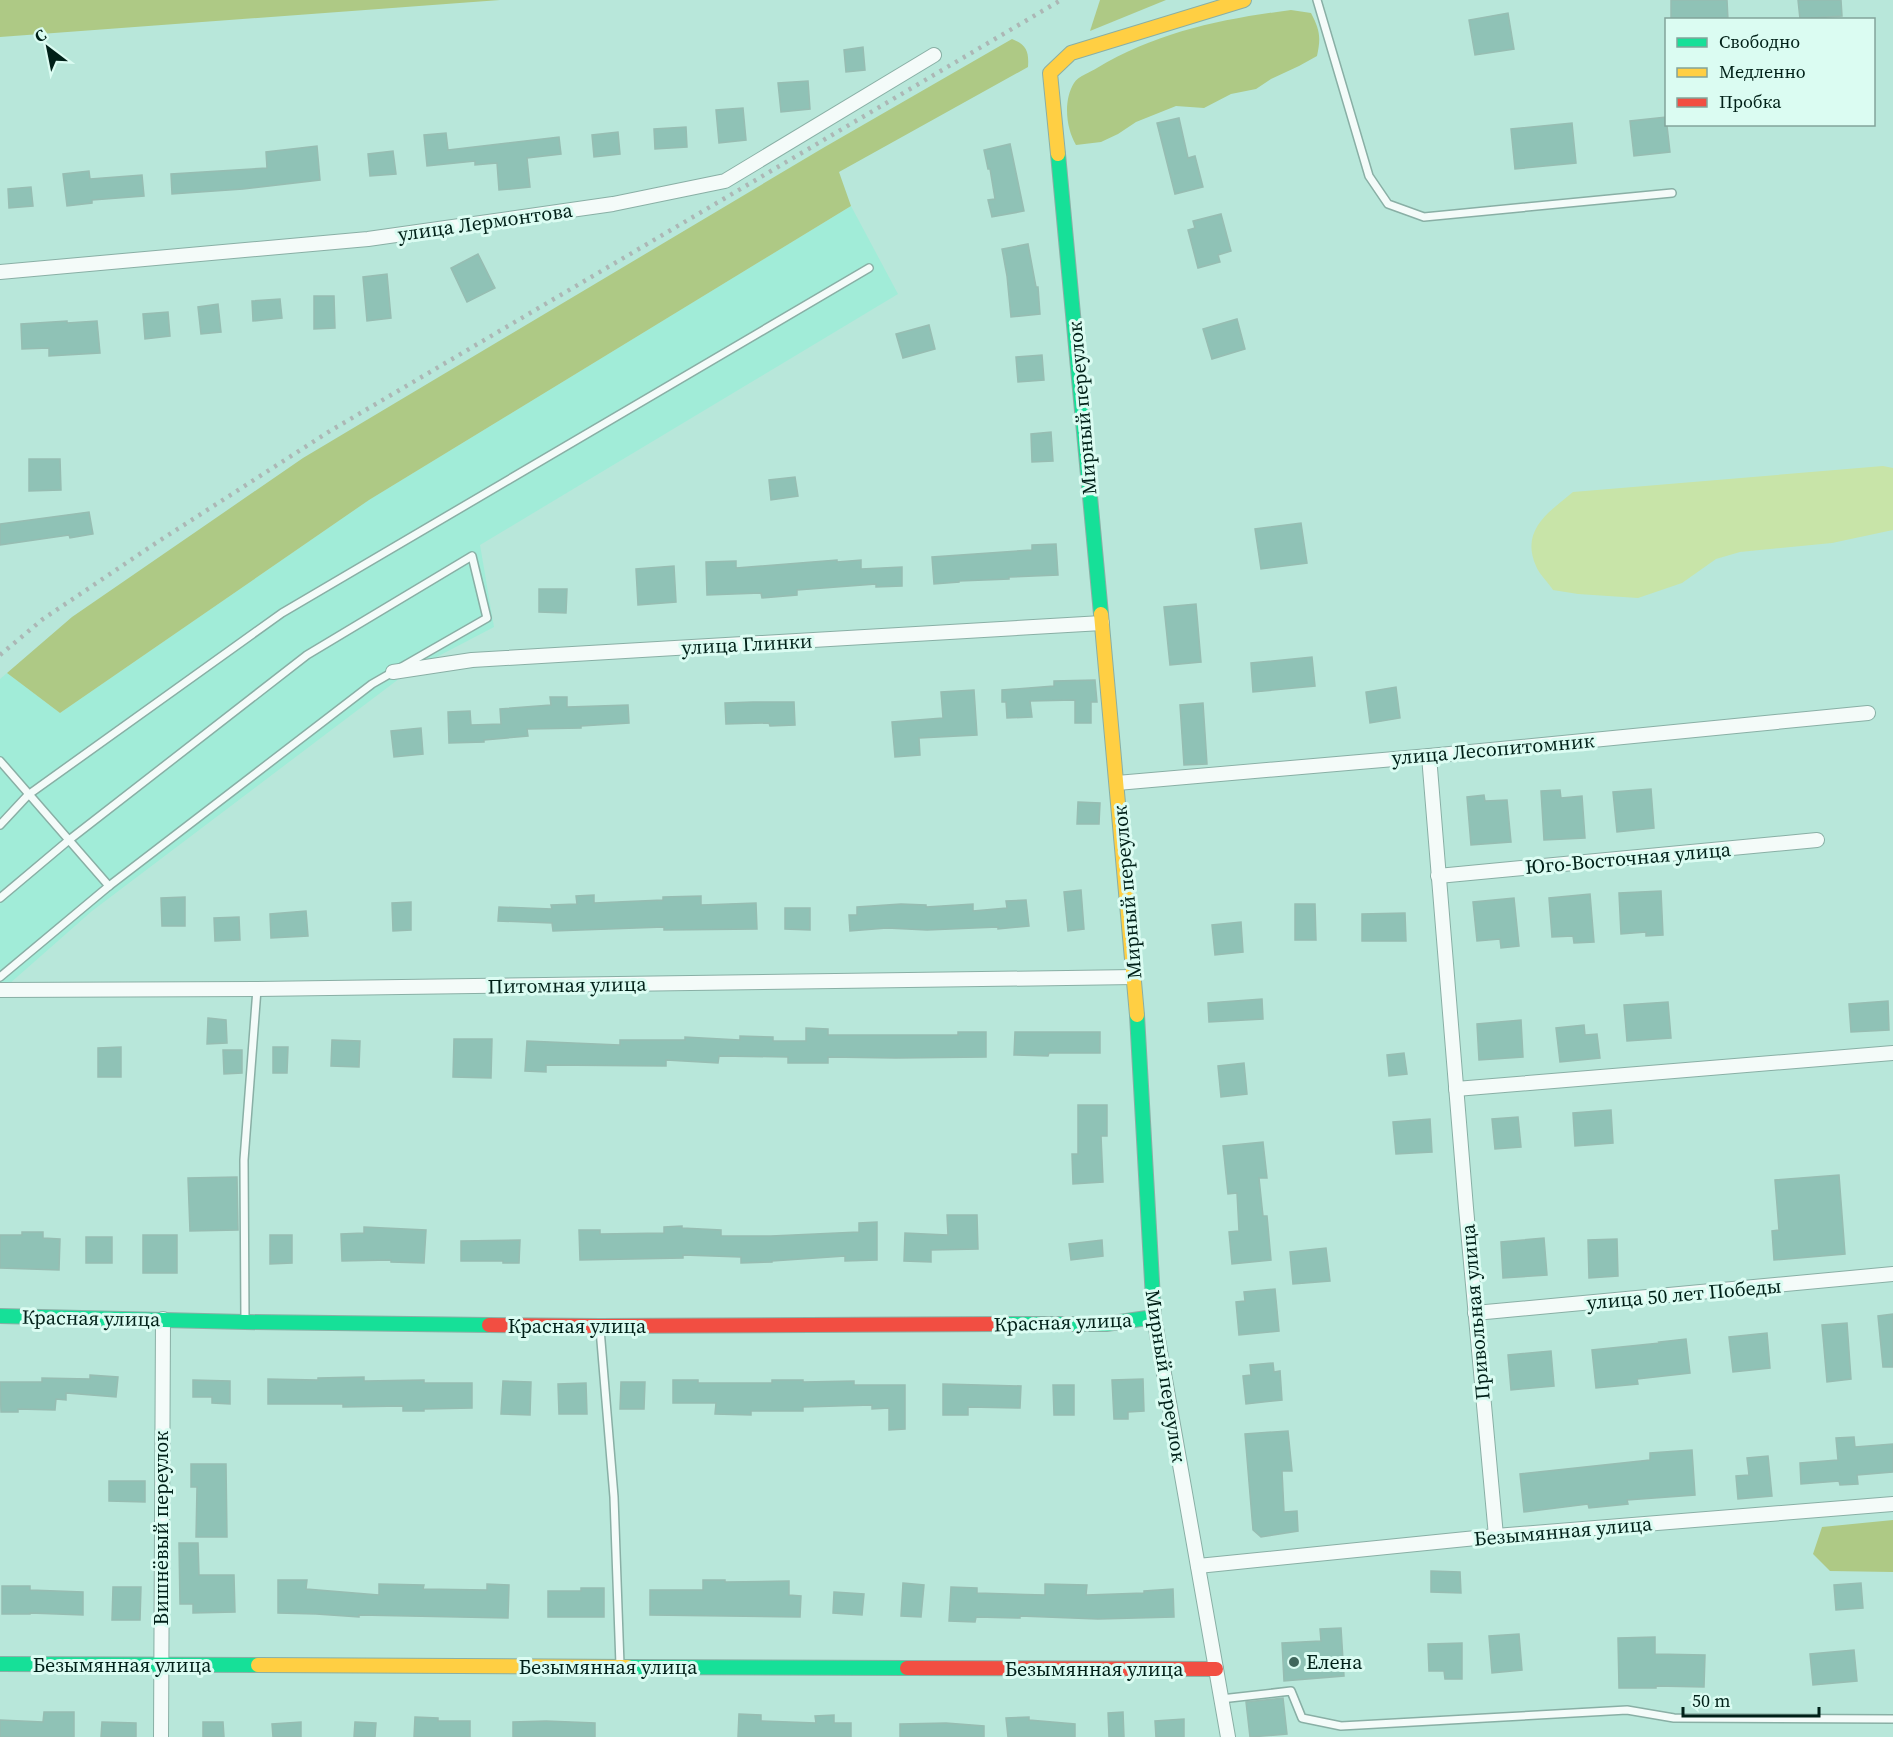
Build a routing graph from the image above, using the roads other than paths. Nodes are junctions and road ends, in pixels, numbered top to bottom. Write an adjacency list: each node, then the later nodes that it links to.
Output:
1 (1244, 0): 7 (street, Мирный переулок)
2 (1317, 0): 4 (lane)
3 (934, 55): 6 (street, улица Лермонтова)
4 (1672, 193)
5 (869, 268): 13 (lane)
6 (0, 272)
7 (1102, 623): 8 (street, улица Глинки); 12 (street, Мирный переулок)
8 (393, 672): 15 (lane); 18 (lane)
9 (1868, 713): 10 (street, улица Лесопитомник)
10 (1429, 756): 12 (street, улица Лесопитомник); 17 (street, Привольная улица)
11 (0, 761): 13 (lane)
12 (1117, 783): 21 (street, Мирный переулок)
13 (28, 795): 14 (lane); 15 (lane)
14 (0, 825)
15 (69, 840): 18 (lane); 19 (lane)
16 (1817, 840): 17 (street, Юго-Восточная улица)
17 (1438, 876): 25 (street, Привольная улица)
18 (109, 886): 20 (lane)
19 (0, 898)
20 (0, 977)
21 (1134, 977): 22 (street, Питомная улица); 29 (street, Мирный переулок)
22 (257, 989): 23 (street, Питомная улица); 31 (lane)
23 (0, 990)
24 (1893, 1053): 25 (street)
25 (1456, 1089): 27 (street, Привольная улица)
26 (1893, 1274): 27 (street, улица 50 лет Победы)
27 (1475, 1313): 34 (street, Привольная улица)
28 (0, 1316): 30 (street, Красная улица)
29 (1154, 1317): 32 (street, Красная улица); 35 (street, Мирный переулок)
30 (163, 1319): 31 (street, Красная улица); 37 (street, Вишнёвый переулок)
31 (245, 1322): 32 (street, Красная улица)
32 (600, 1326): 38 (lane)
33 (1893, 1504): 34 (street, Безымянная улица)
34 (1496, 1536): 35 (street, Безымянная улица)
35 (1198, 1566): 39 (street, Мирный переулок)
36 (0, 1664): 37 (street, Безымянная улица)
37 (160, 1665): 38 (street, Безымянная улица); 42 (street, Вишнёвый переулок)
38 (620, 1667): 39 (street, Безымянная улица)
39 (1216, 1669): 40 (street, Мирный переулок)
40 (1221, 1699): 41 (lane); 43 (street, Мирный переулок)
41 (1893, 1719)
42 (161, 1737)
43 (1228, 1737)

